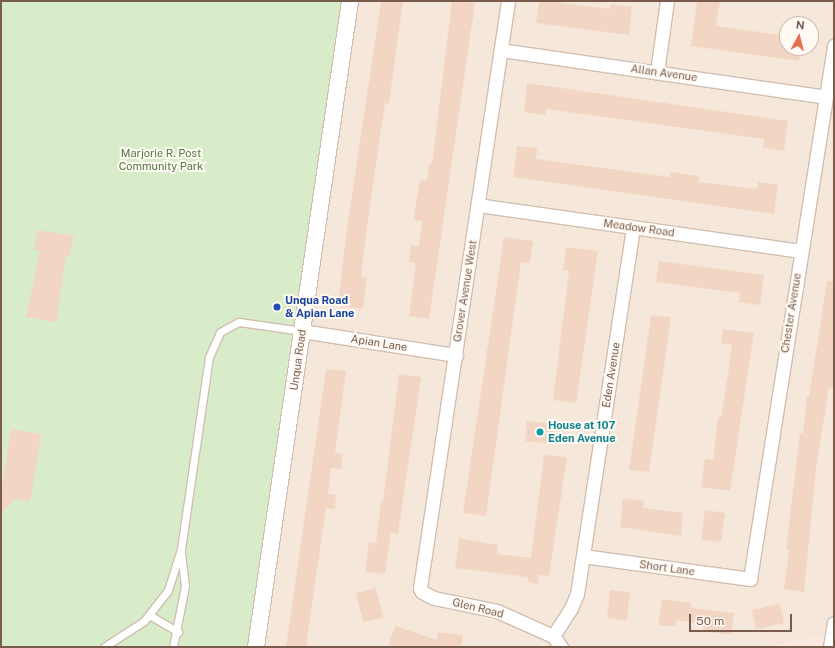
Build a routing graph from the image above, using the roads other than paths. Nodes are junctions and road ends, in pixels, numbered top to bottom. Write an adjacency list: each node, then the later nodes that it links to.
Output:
1 (350, 1): 11 (street, Unqua Road)
2 (508, 1): 5 (street, Grover Avenue West)
3 (667, 1): 6 (street)
4 (834, 46): 7 (street, Chester Avenue)
5 (501, 50): 6 (street, Allan Avenue); 8 (street, Grover Avenue West)
6 (657, 72): 7 (street, Allan Avenue)
7 (826, 97): 10 (street, Chester Avenue)
8 (478, 205): 9 (street, Meadow Road); 12 (street, Grover Avenue West)
9 (633, 227): 10 (street, Meadow Road); 14 (street, Eden Avenue)
10 (800, 251): 15 (street, Chester Avenue)
11 (302, 331): 12 (street, Apian Lane); 13 (lane); 23 (street, Unqua Road)
12 (456, 355): 16 (street, Grover Avenue West)
13 (181, 549): 17 (lane); 19 (lane)
14 (583, 556): 15 (street, Short Lane); 20 (street, Eden Avenue)
15 (750, 579)
16 (420, 581): 20 (street, Glen Road)
17 (149, 615): 19 (lane); 21 (lane)
18 (834, 623): 25 (street)
19 (178, 632): 22 (lane)
20 (553, 636): 24 (street, Glen Road)
21 (104, 647)
22 (173, 647)
23 (256, 647)
24 (562, 647)
25 (830, 647)

